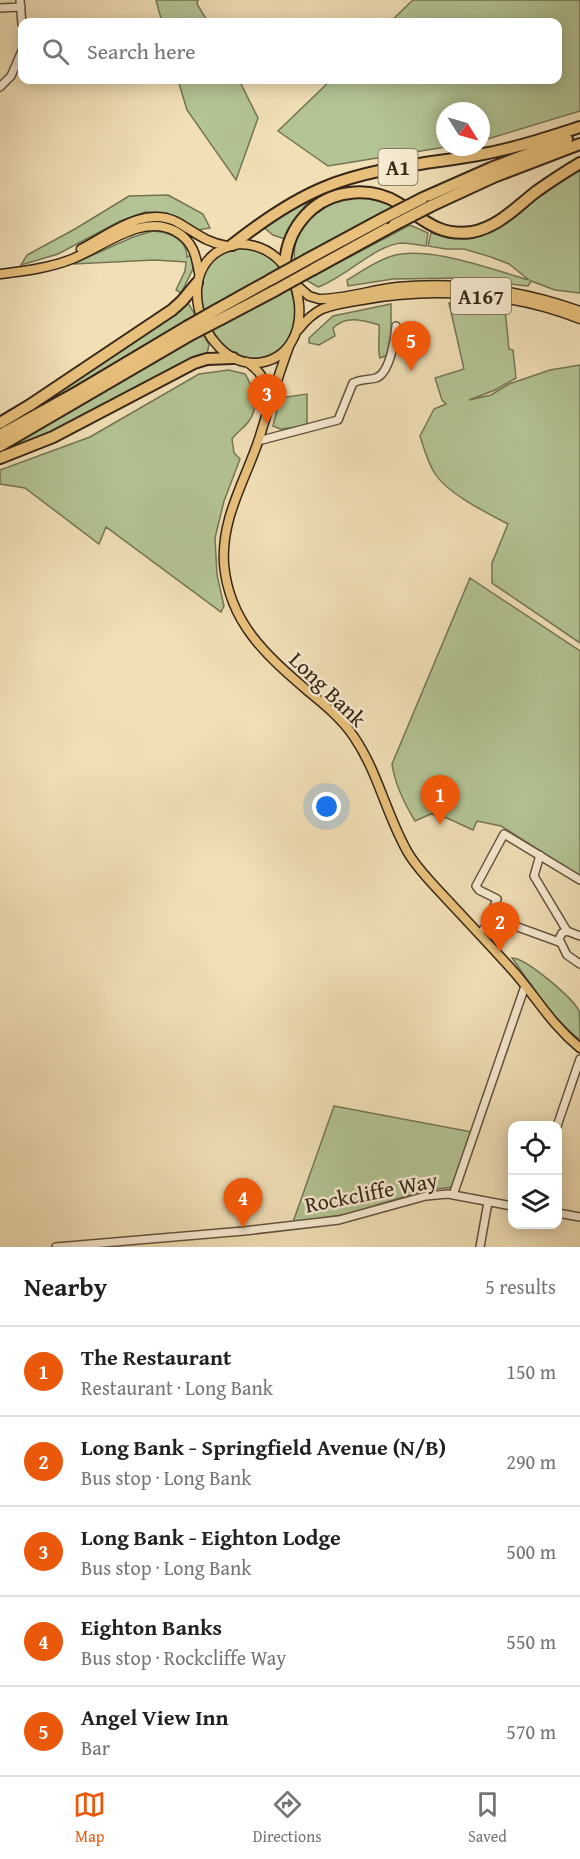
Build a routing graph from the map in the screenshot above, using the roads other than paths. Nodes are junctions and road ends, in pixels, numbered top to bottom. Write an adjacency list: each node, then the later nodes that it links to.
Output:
1 (20, 4): 2 (street)
2 (0, 8)
3 (18, 60): 4 (street)
4 (0, 87)
5 (580, 127): 10 (highway, A1)
6 (580, 134): 9 (highway, A1)
7 (580, 144): 9 (highway, A1)
8 (580, 163): 11 (highway, A1)
9 (427, 202): 17 (highway, A1, bridge); 17 (highway, A1, bridge)
10 (230, 246): 11 (main road, A167); 12 (main road, A167); 14 (main road)
11 (285, 265): 15 (main road, A167)
12 (34, 268): 13 (main road, A167); 14 (main road, A167)
13 (0, 274)
14 (198, 278): 23 (main road, A167); 26 (highway)
15 (293, 283): 16 (main road, A167); 21 (main road, A167)
16 (580, 311)
17 (219, 314): 20 (highway, A1, bridge)
18 (580, 320): 21 (main road, A167)
19 (396, 327): 28 (street)
20 (190, 330): 27 (highway, A1); 29 (highway, A1)
21 (297, 330): 22 (main road, A167)
22 (290, 344): 24 (main road, A167); 25 (main road, Long Bank)
23 (233, 357): 24 (main road, A167); 30 (highway)
24 (248, 362): 25 (main road, Long Bank)
25 (268, 407): 28 (main road, Long Bank)
26 (0, 423)
27 (0, 435)
28 (258, 441): 35 (main road, Long Bank)
29 (0, 446)
30 (0, 458)
31 (540, 855): 32 (street); 33 (street); 34 (street)
32 (580, 880)
33 (490, 917): 35 (street); 37 (street)
34 (567, 931): 36 (street); 37 (street)
35 (478, 934): 39 (main road, Long Bank)
36 (580, 936)
37 (559, 942): 38 (street)
38 (580, 964)
39 (525, 986): 40 (main road, Long Bank); 43 (street)
40 (580, 1048)
41 (580, 1059): 42 (street)
42 (558, 1121)
43 (454, 1192): 44 (street, Rockcliffe Way); 48 (street, Rockcliffe Way)
44 (488, 1202): 45 (street, Rockcliffe Way); 52 (street)
45 (508, 1205)
46 (562, 1214): 47 (street)
47 (580, 1217)
48 (165, 1238): 49 (street, Rockcliffe Way); 51 (street)
49 (105, 1245): 50 (street, Rockcliffe Way)
50 (56, 1247)
51 (164, 1247)
52 (480, 1247)

